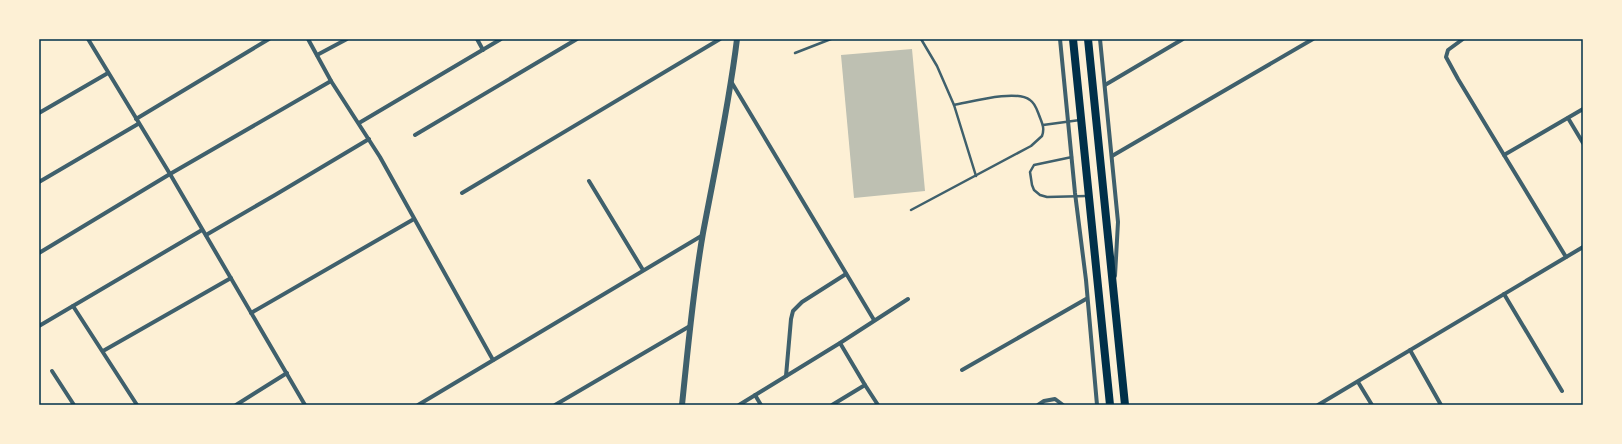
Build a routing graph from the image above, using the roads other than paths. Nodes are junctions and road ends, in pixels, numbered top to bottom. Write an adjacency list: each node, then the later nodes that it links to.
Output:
1 (88, 39): 22 (street)
2 (269, 39): 32 (street)
3 (308, 39): 21 (street)
4 (347, 39): 21 (street)
5 (477, 39): 19 (street)
6 (501, 39): 19 (street)
7 (577, 39): 35 (street)
8 (720, 39): 45 (street)
9 (737, 39): 24 (street)
10 (831, 39): 20 (lane)
11 (921, 39): 26 (lane)
12 (1060, 39): 31 (street)
13 (1073, 39): 30 (highway)
14 (1088, 39): 62 (highway)
15 (1100, 39): 25 (street)
16 (1183, 39): 25 (street)
17 (1313, 39): 39 (street)
18 (1463, 39): 38 (street)
19 (483, 50): 33 (street)
20 (795, 53)
21 (317, 55): 23 (street)
22 (108, 73): 28 (street); 32 (street)
23 (331, 81): 33 (street); 41 (street)
24 (732, 83): 52 (street); 57 (street)
25 (1104, 85): 39 (street)
26 (954, 105): 34 (lane); 42 (lane)
27 (1583, 109): 29 (street)
28 (39, 113)
29 (1568, 118): 37 (street); 38 (street)
30 (1080, 120): 31 (lane); 47 (highway)
31 (1069, 121): 34 (lane); 40 (street)
32 (137, 122): 41 (street); 44 (street)
33 (359, 123): 36 (street)
34 (1043, 126): 42 (lane)
35 (415, 135)
36 (369, 139): 49 (street); 51 (street)
37 (1583, 143)
38 (1504, 155): 55 (street)
39 (1112, 156): 62 (street)
40 (1072, 157): 46 (street); 46 (lane)
41 (170, 174): 50 (street); 54 (street)
42 (976, 176): 48 (lane)
43 (589, 181): 56 (street)
44 (39, 182)
45 (462, 193)
46 (1076, 196): 47 (lane); 61 (street)
47 (1088, 196): 94 (highway)
48 (911, 210)
49 (414, 218): 64 (street); 71 (street)
50 (202, 230): 51 (street); 63 (street)
51 (206, 235): 58 (street)
52 (703, 235): 56 (street); 67 (street)
53 (1583, 247): 55 (street)
54 (39, 253)
55 (1566, 257): 59 (street)
56 (643, 270): 71 (street)
57 (846, 274): 65 (street); 75 (street)
58 (231, 278): 64 (street); 70 (street)
59 (1504, 294): 69 (street); 78 (street)
60 (908, 299): 65 (street)
61 (1086, 299): 73 (street); 93 (street)
62 (1114, 300): 95 (highway)
63 (73, 306): 66 (street); 70 (street)
64 (251, 313): 74 (street)
65 (874, 320): 68 (street)
66 (39, 326)
67 (690, 326): 85 (street); 86 (street)
68 (840, 343): 75 (street); 77 (street)
69 (1410, 350): 76 (street); 98 (street)
70 (103, 351): 81 (street)
71 (493, 360): 84 (street)
72 (52, 370): 80 (street)
73 (962, 370)
74 (287, 373): 82 (street); 83 (street)
75 (786, 376): 79 (street)
76 (1358, 382): 96 (street); 97 (street)
77 (865, 385): 89 (street); 90 (street)
78 (1562, 391)
79 (755, 395): 87 (street); 88 (street)
80 (74, 405)
81 (137, 405)
82 (236, 405)
83 (305, 405)
84 (418, 405)
85 (555, 405)
86 (682, 405)
87 (739, 405)
88 (761, 405)
89 (832, 405)
90 (878, 405)
91 (1038, 405): 92 (street)
92 (1063, 405)
93 (1097, 405)
94 (1110, 405)
95 (1125, 405)
96 (1318, 405)
97 (1372, 405)
98 (1441, 405)

